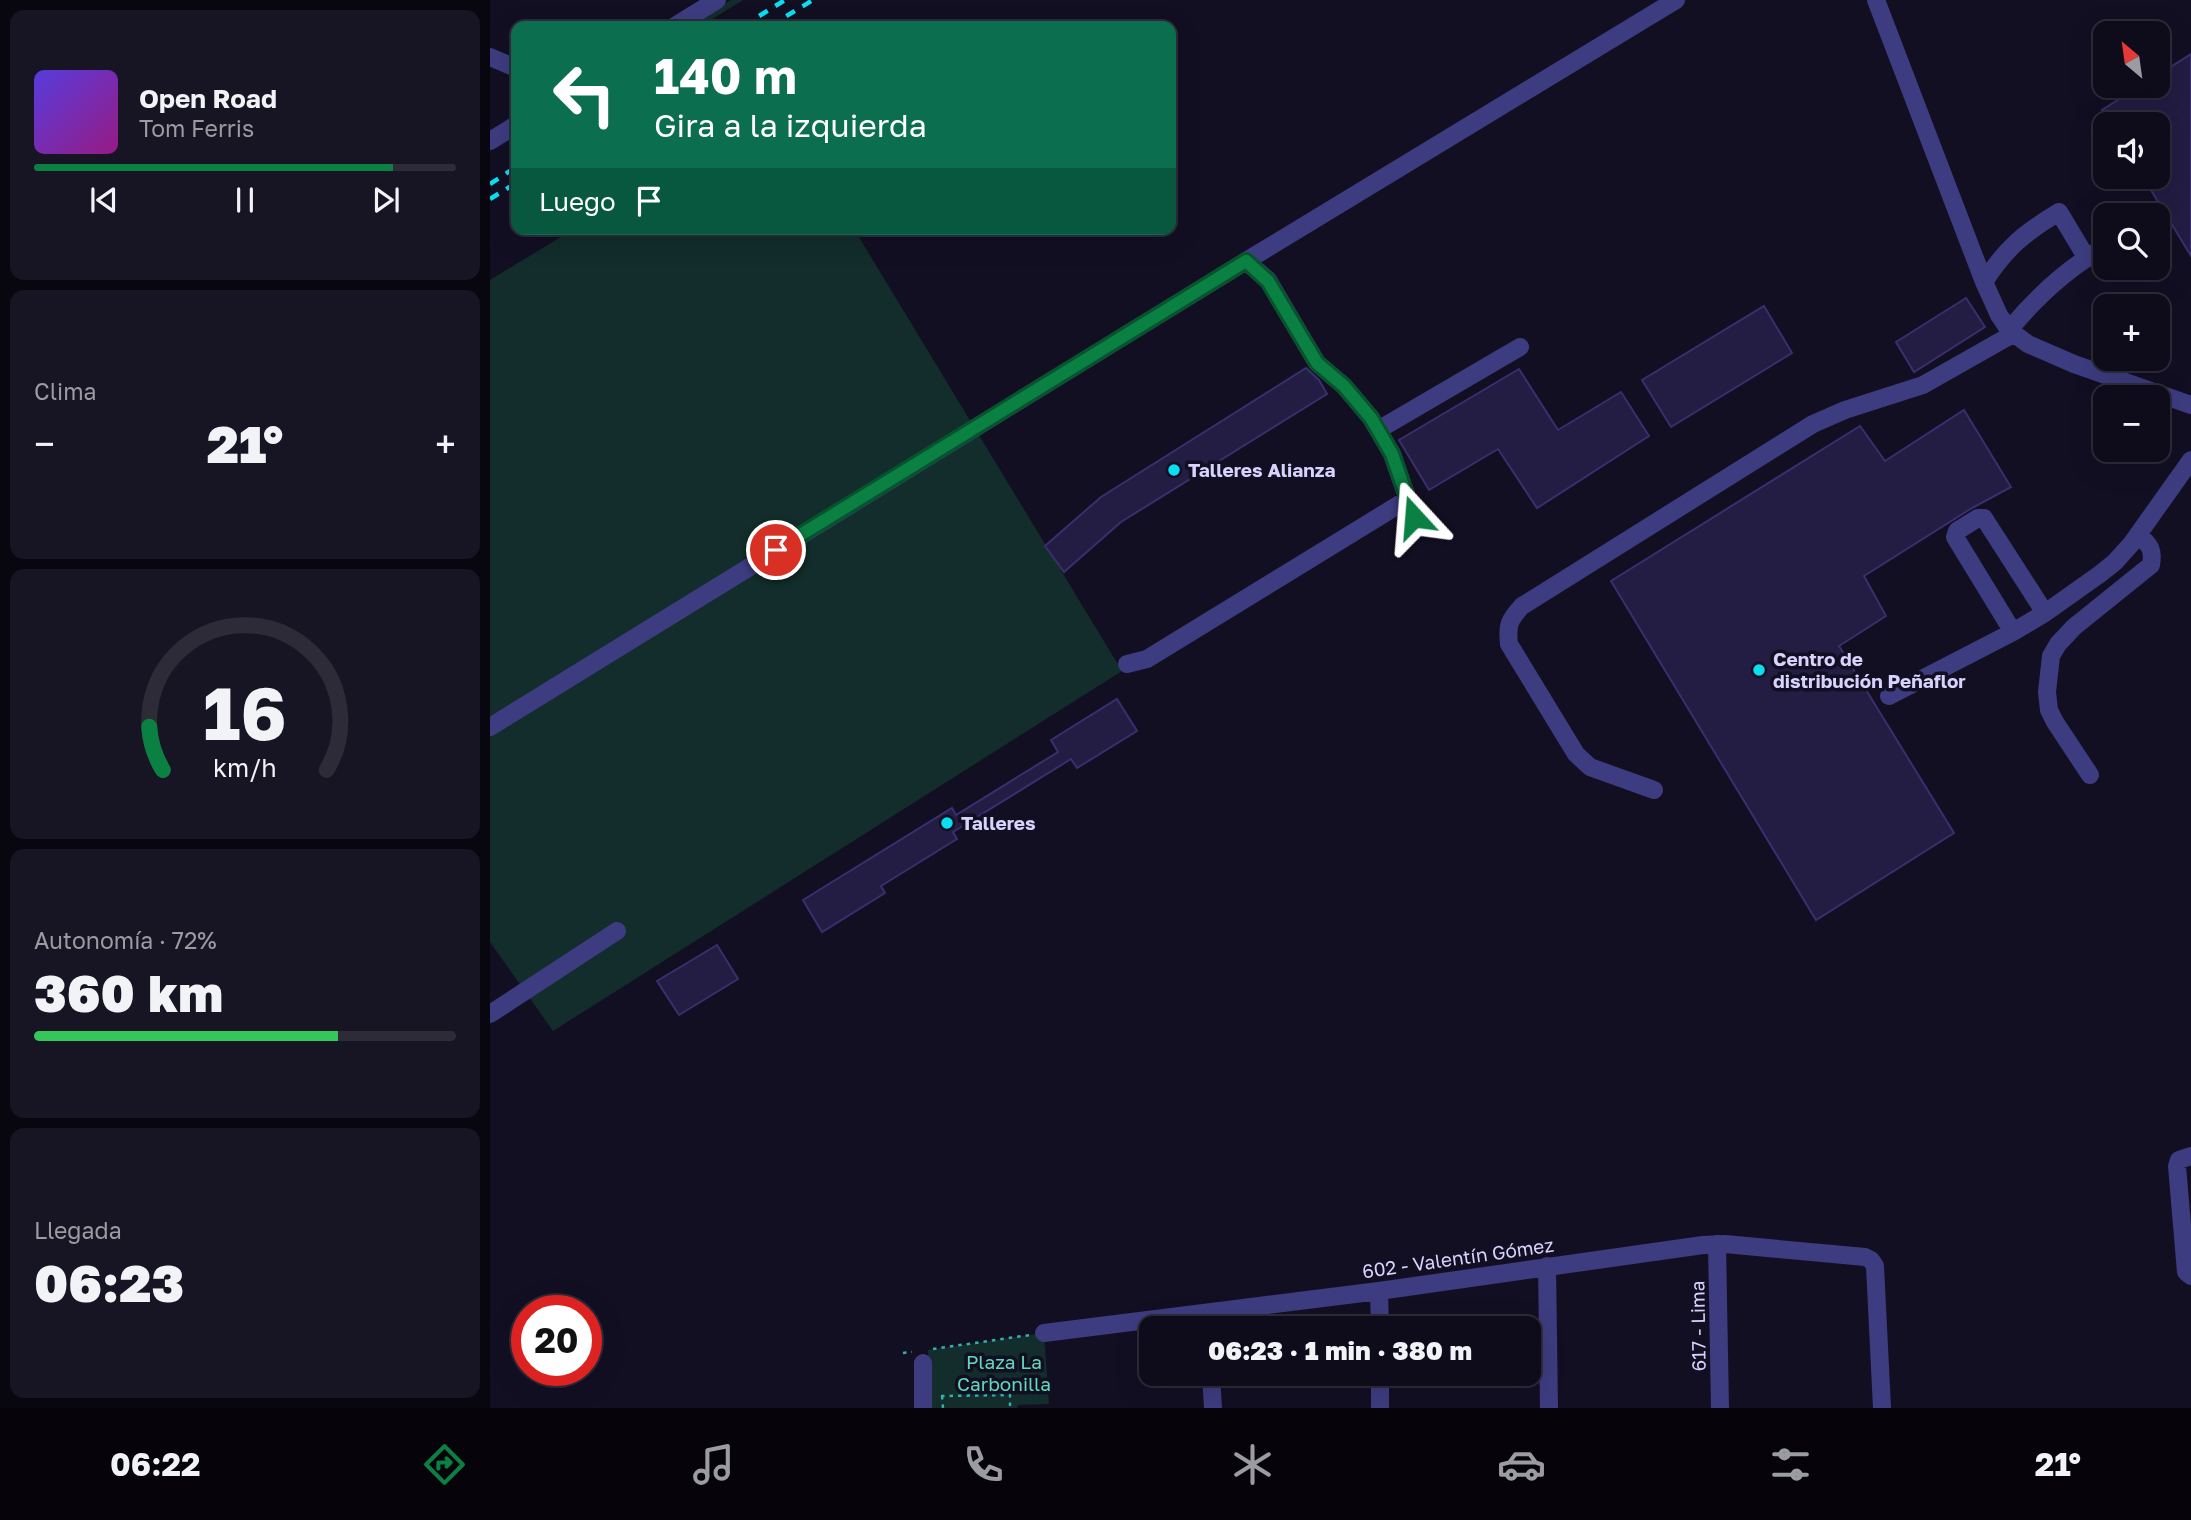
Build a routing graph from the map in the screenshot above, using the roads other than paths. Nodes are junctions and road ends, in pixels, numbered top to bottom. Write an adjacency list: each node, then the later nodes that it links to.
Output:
1 (717, 0): 4 (street)
2 (1676, 0): 11 (street)
3 (1877, 0): 12 (street)
4 (683, 21)
5 (490, 57): 6 (street)
6 (511, 66)
7 (511, 128): 8 (street)
8 (490, 141)
9 (2093, 253): 10 (street)
10 (2086, 257): 12 (street); 13 (street)
11 (1246, 261): 16 (street); 25 (street)
12 (1984, 282): 13 (street)
13 (2011, 332): 15 (street); 27 (street)
14 (1520, 347): 16 (street)
15 (2191, 405)
16 (1378, 430): 18 (street)
17 (2191, 460): 20 (street)
18 (1408, 499): 19 (street); 23 (street)
19 (1414, 517)
20 (2138, 534): 21 (street); 26 (street)
21 (2045, 613): 22 (street); 22 (street)
22 (2013, 632): 24 (street)
23 (1127, 664)
24 (1889, 696)
25 (490, 727)
26 (2090, 775)
27 (1654, 790)
28 (617, 931): 29 (street)
29 (490, 1014)
30 (2191, 1156): 33 (street)
31 (1717, 1244): 32 (street, 602 - Valentín Gómez); 46 (street, 617 - Lima); 47 (street, 602 - Valentín Gómez)
32 (1548, 1266): 34 (street, 602 - Valentín Gómez); 45 (street)
33 (2191, 1276)
34 (1379, 1291): 35 (street, 602 - Valentín Gómez); 36 (street)
35 (1232, 1316)
36 (1380, 1316)
37 (1139, 1326): 38 (street, 602 - Valentín Gómez)
38 (1044, 1333)
39 (922, 1355): 42 (street)
40 (1212, 1386): 43 (street)
41 (1380, 1386): 44 (street)
42 (923, 1408)
43 (1213, 1408)
44 (1380, 1408)
45 (1549, 1408)
46 (1720, 1408)
47 (1882, 1408)

